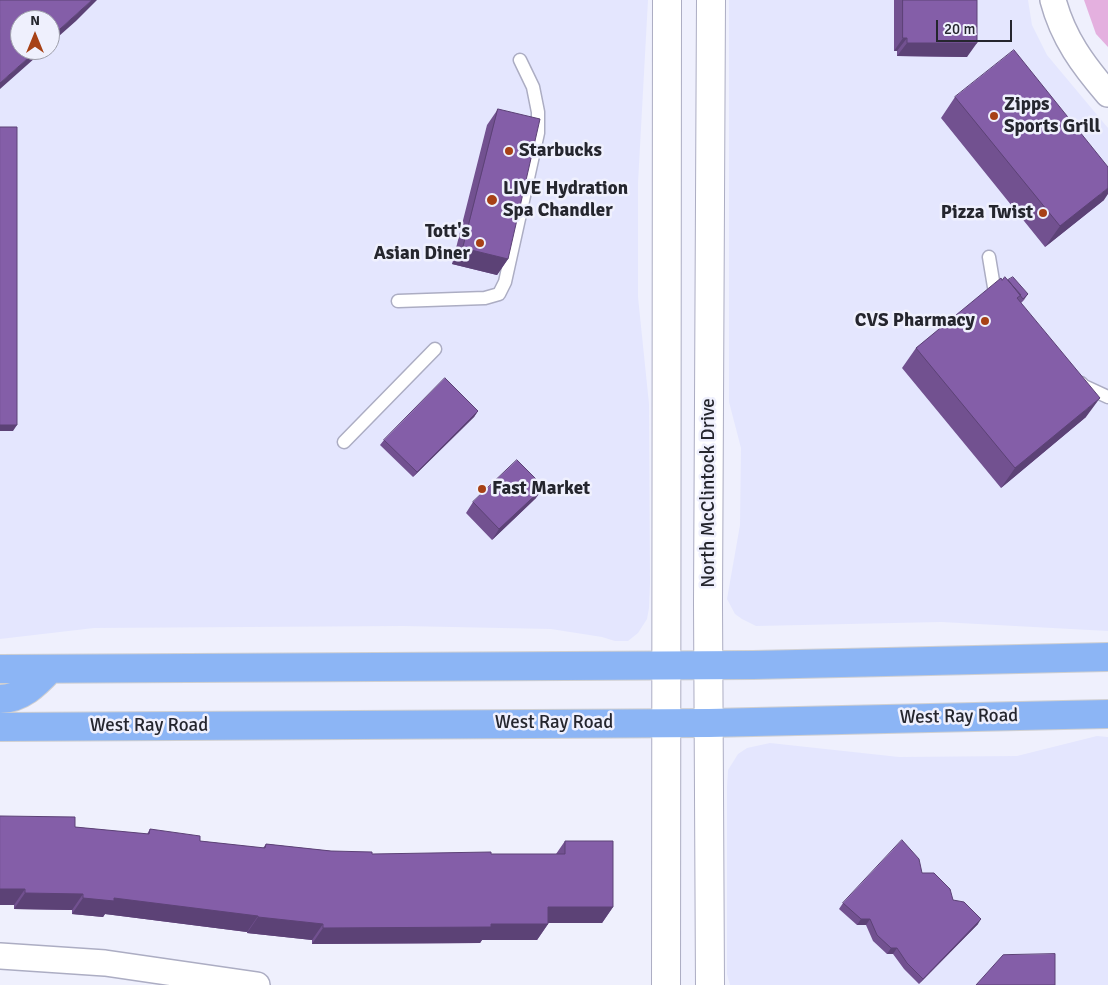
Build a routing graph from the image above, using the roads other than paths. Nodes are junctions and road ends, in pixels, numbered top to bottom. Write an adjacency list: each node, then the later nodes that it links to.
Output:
1 (668, 0): 15 (main road)
2 (711, 0): 14 (main road, North McClintock Drive)
3 (1053, 0): 5 (street)
4 (520, 60): 7 (lane)
5 (1108, 94)
6 (989, 257): 8 (lane)
7 (398, 301)
8 (1013, 309)
9 (435, 350): 12 (lane)
10 (1072, 372): 11 (lane)
11 (1108, 397)
12 (344, 442)
13 (1108, 657): 14 (main road)
14 (709, 665): 15 (main road); 21 (main road, North McClintock Drive)
15 (666, 666): 17 (main road); 20 (main road)
16 (0, 669): 17 (main road)
17 (50, 669): 18 (main road)
18 (0, 699)
19 (1108, 714): 21 (main road, West Ray Road)
20 (666, 723): 21 (main road, West Ray Road); 22 (main road, West Ray Road); 25 (main road)
21 (709, 723): 26 (main road, North McClintock Drive)
22 (0, 727)
23 (0, 956): 24 (street)
24 (258, 985)
25 (666, 985)
26 (710, 985)

